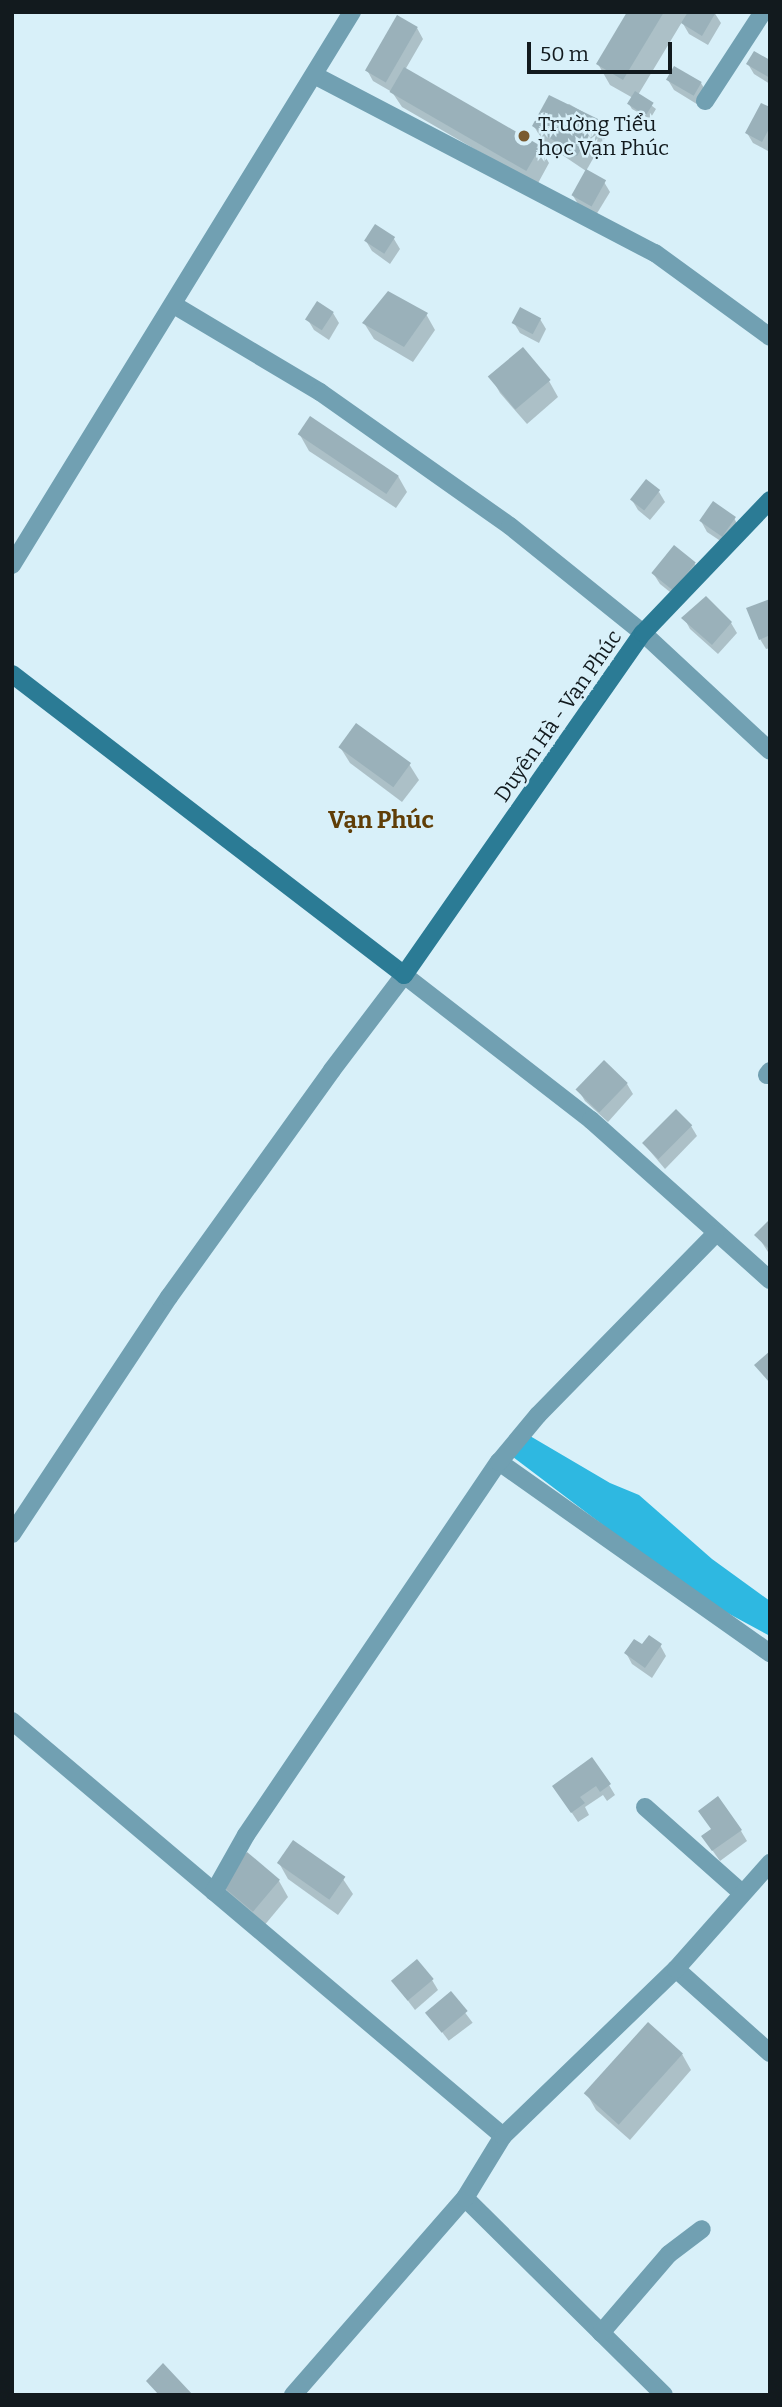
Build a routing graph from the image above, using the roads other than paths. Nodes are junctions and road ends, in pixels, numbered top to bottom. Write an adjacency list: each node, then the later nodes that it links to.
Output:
1 (352, 12): 3 (street)
2 (763, 12): 4 (street)
3 (314, 75): 5 (street); 6 (street)
4 (705, 101)
5 (174, 305): 8 (street); 9 (street)
6 (770, 337)
7 (770, 500): 9 (street, Duyên Hà - Vạn Phúc)
8 (12, 565)
9 (643, 633): 11 (street); 12 (street, Duyên Hà - Vạn Phúc)
10 (12, 674): 12 (street)
11 (770, 751)
12 (404, 975): 13 (street); 16 (street)
13 (715, 1234): 14 (street); 15 (street)
14 (770, 1280)
15 (499, 1462): 17 (street); 21 (street)
16 (12, 1534)
17 (770, 1653)
18 (12, 1721): 21 (street)
19 (645, 1807): 22 (street)
20 (770, 1863): 22 (street)
21 (214, 1892): 25 (street)
22 (742, 1893): 23 (street)
23 (676, 1969): 24 (street); 25 (street)
24 (770, 2053)
25 (503, 2136): 26 (street)
26 (465, 2198): 28 (street); 30 (street)
27 (702, 2230): 28 (street)
28 (601, 2333): 29 (street)
29 (658, 2393)
30 (293, 2395)

